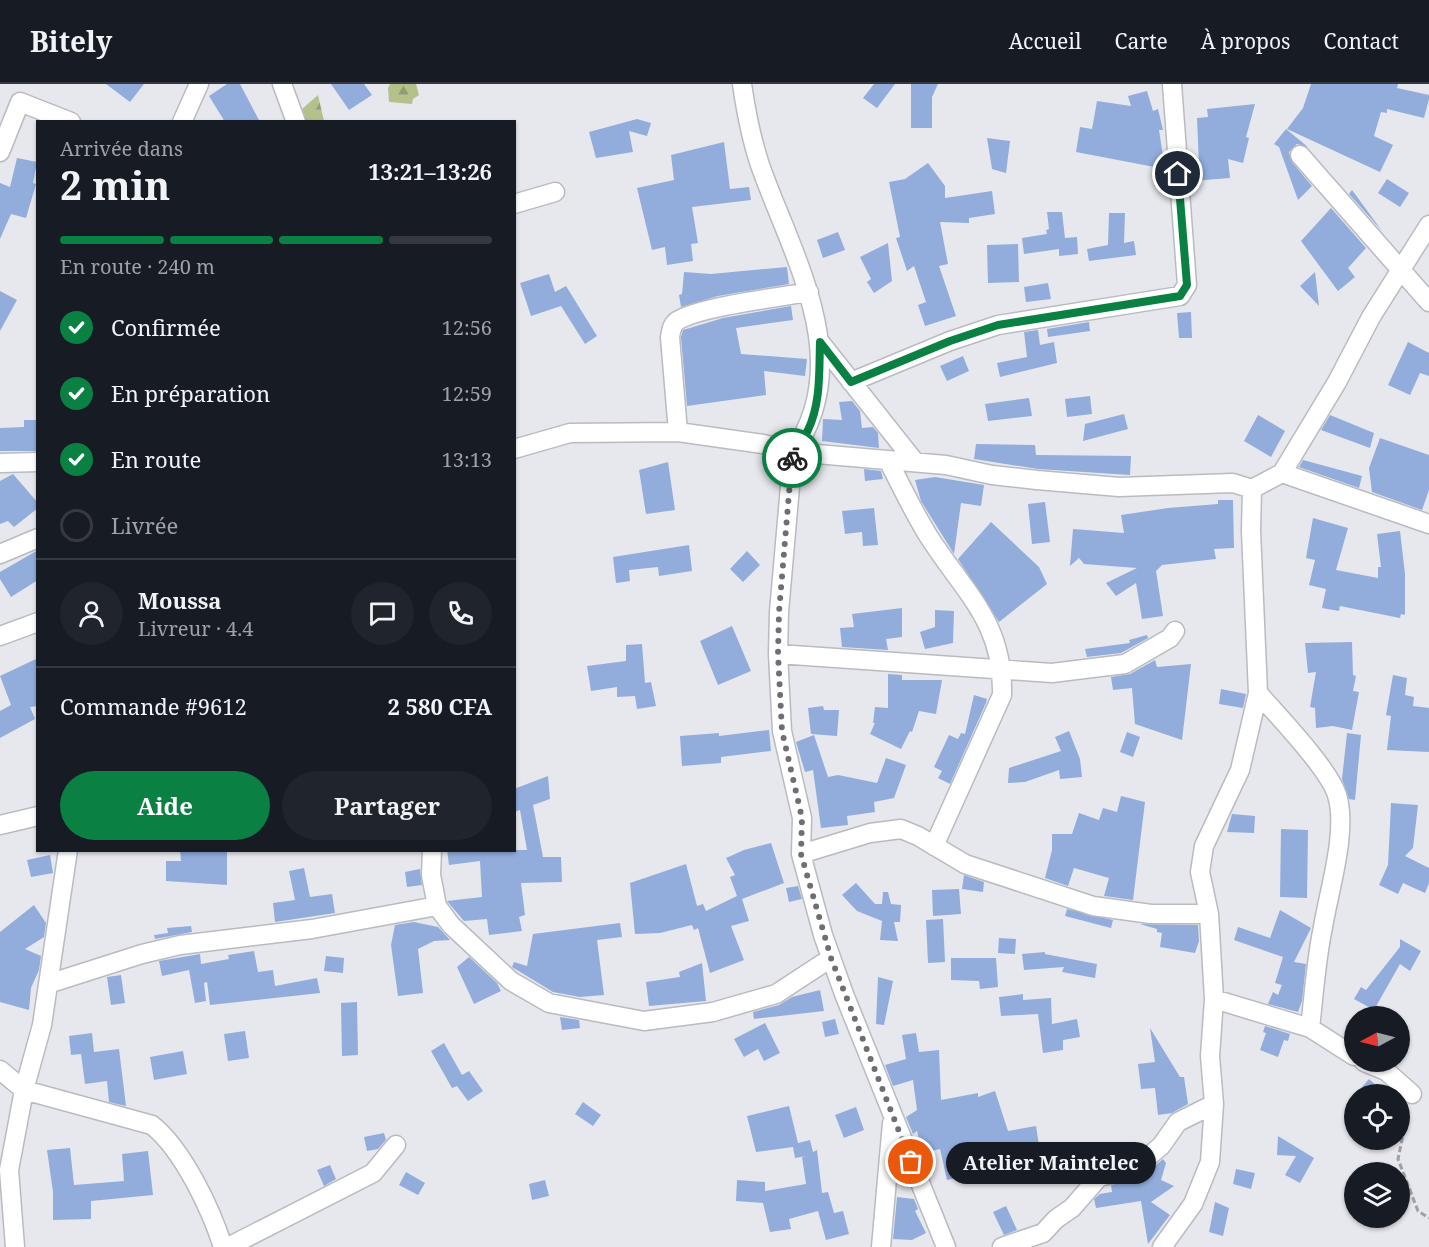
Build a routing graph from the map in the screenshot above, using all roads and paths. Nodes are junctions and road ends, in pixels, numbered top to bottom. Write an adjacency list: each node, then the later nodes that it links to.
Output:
1 (199, 84): 6 (street)
2 (282, 84): 7 (street)
3 (742, 84): 14 (street)
4 (1172, 84): 17 (street)
5 (66, 120): 8 (street)
6 (183, 120)
7 (295, 120)
8 (0, 152)
9 (1300, 154): 13 (street)
10 (555, 192): 11 (street)
11 (516, 203)
12 (1429, 225): 13 (street)
13 (1399, 270): 15 (street); 25 (street)
14 (808, 292): 16 (street); 18 (street)
15 (1429, 302)
16 (820, 342): 17 (street); 20 (street)
17 (851, 382): 23 (street)
18 (678, 432): 19 (street); 20 (street)
19 (516, 448)
20 (793, 452): 21 (street); 33 (street)
21 (888, 460): 23 (street); 34 (street)
22 (36, 462): 24 (street)
23 (915, 462): 26 (street)
24 (0, 463)
25 (1282, 473): 26 (street); 27 (street)
26 (1252, 489): 35 (street)
27 (1429, 524)
28 (36, 539): 29 (street)
29 (0, 554)
30 (36, 623): 32 (street)
31 (1176, 631): 34 (street)
32 (0, 636)
33 (778, 654): 34 (street); 41 (street)
34 (1003, 672): 38 (street)
35 (1258, 693): 43 (street); 47 (street)
36 (36, 816): 37 (street)
37 (0, 825)
38 (934, 846): 41 (street); 43 (street)
39 (68, 852): 45 (street)
40 (432, 852): 42 (street)
41 (801, 854): 44 (street)
42 (436, 906): 44 (street); 45 (street)
43 (1209, 914): 46 (street)
44 (831, 958): 54 (street)
45 (48, 984): 51 (street)
46 (1214, 999): 47 (street); 53 (street)
47 (1310, 1028): 48 (street)
48 (1344, 1050)
49 (0, 1071): 51 (street)
50 (1387, 1072): 52 (street)
51 (24, 1090): 56 (street); 59 (street)
52 (1412, 1095): 57 (path)
53 (1214, 1104): 63 (street); 64 (street)
54 (893, 1120): 61 (street); 62 (street)
55 (396, 1145): 60 (street)
56 (5, 1170): 58 (street)
57 (1429, 1218)
58 (15, 1247)
59 (222, 1247)
60 (228, 1247)
61 (881, 1247)
62 (946, 1247)
63 (1002, 1247)
64 (1162, 1247)

